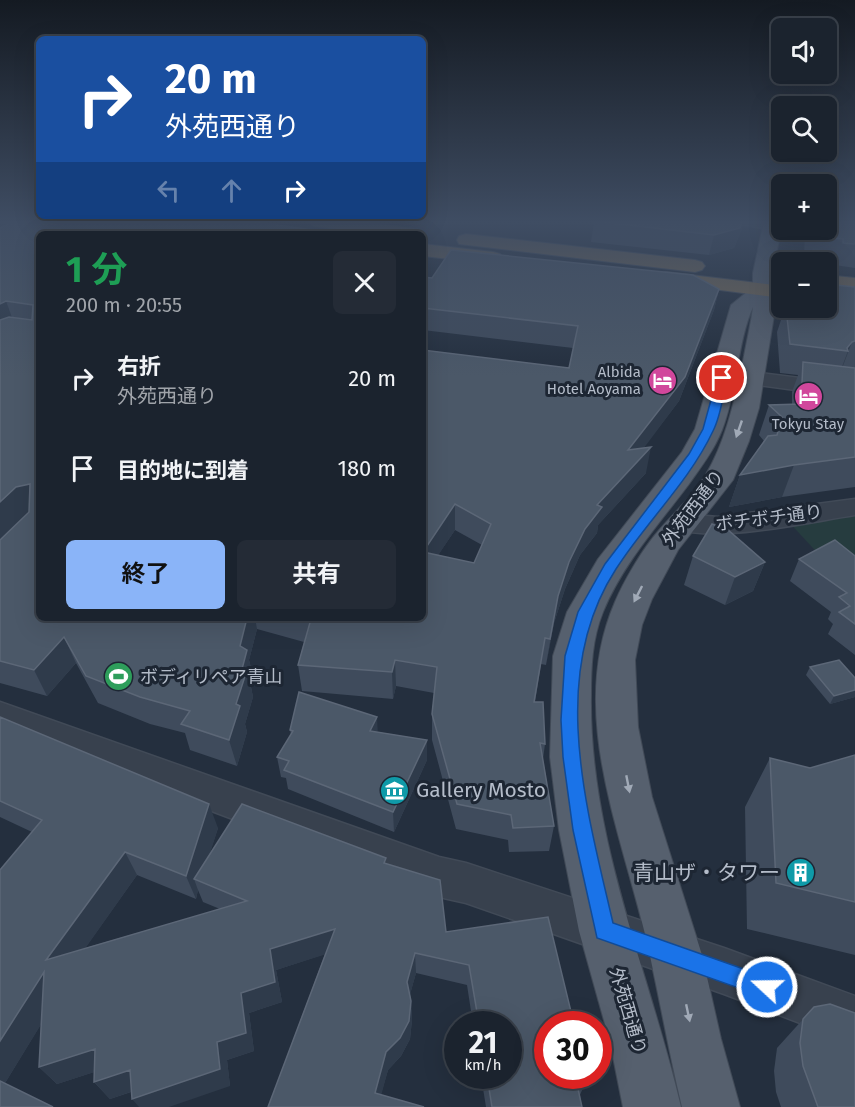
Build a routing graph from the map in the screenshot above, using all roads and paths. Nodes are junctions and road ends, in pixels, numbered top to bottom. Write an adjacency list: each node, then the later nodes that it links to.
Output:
1 (663, 273): 5 (highway)
2 (697, 273): 4 (highway)
3 (837, 282): 7 (highway)
4 (771, 283)
5 (771, 283)
6 (771, 284): 16 (main road, 外苑西通り)
7 (855, 284)
8 (771, 286): 11 (main road, 外苑西通り)
9 (837, 299): 10 (highway)
10 (855, 301)
11 (752, 378): 12 (street); 14 (main road, 外苑西通り, one-way to 14)
12 (855, 378)
13 (855, 507): 14 (street, ボチボチ通り)
14 (684, 523): 17 (main road, 外苑西通り, one-way to 17)
15 (0, 716): 16 (street)
16 (604, 931): 17 (street); 19 (main road, 外苑西通り)
17 (676, 955): 18 (street); 20 (main road, 外苑西通り, one-way to 20)
18 (855, 1020)
19 (652, 1107)
20 (711, 1107)

